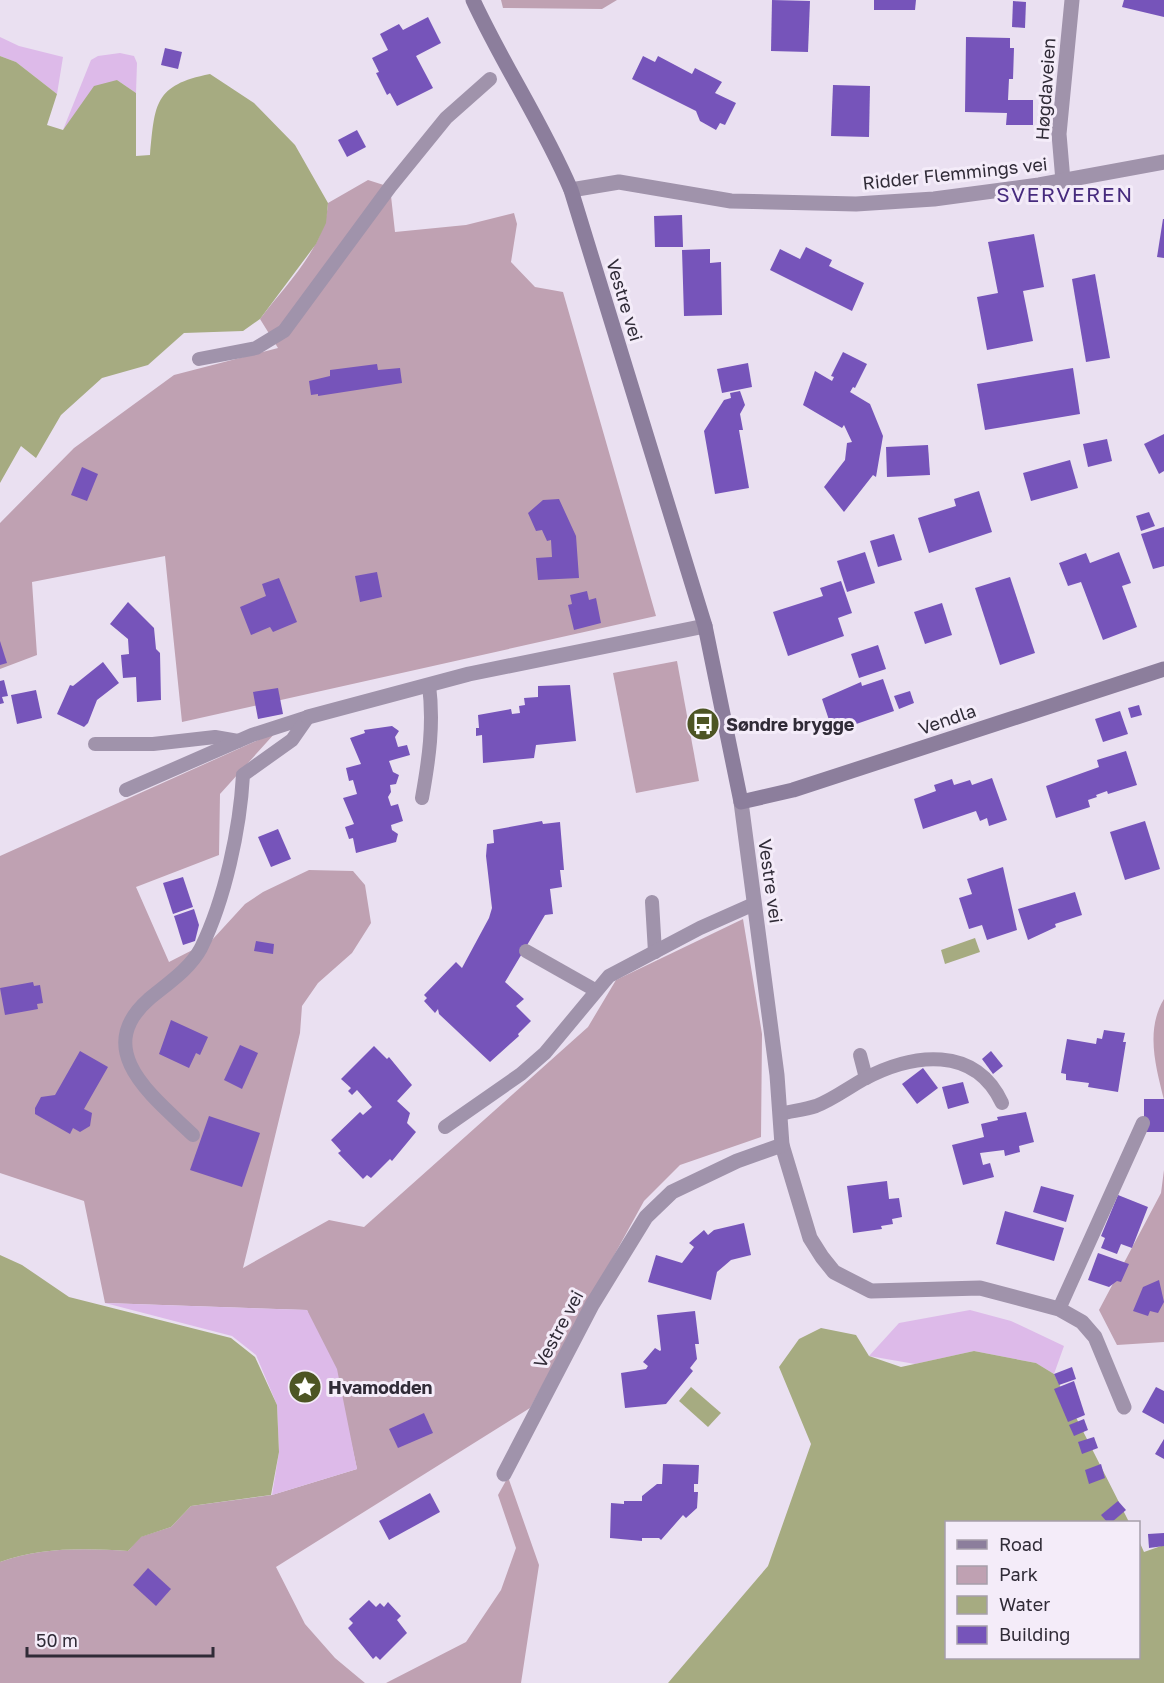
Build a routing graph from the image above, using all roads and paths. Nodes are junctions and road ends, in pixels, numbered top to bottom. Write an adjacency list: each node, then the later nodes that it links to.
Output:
1 (473, 0): 6 (street, Vestre vei)
2 (1072, 0): 5 (street, Høgdaveien)
3 (490, 79): 7 (lane)
4 (1164, 162): 5 (street, Ridder Flemmings vei)
5 (1063, 181): 6 (street, Ridder Flemmings vei)
6 (571, 190): 8 (street, Vestre vei)
7 (199, 358)
8 (705, 626): 10 (street); 16 (street, Vestre vei)
9 (1164, 669): 16 (street, Vendla)
10 (429, 685): 11 (street); 15 (lane)
11 (308, 717): 12 (lane); 28 (lane)
12 (238, 741): 13 (lane); 14 (lane)
13 (95, 744)
14 (126, 790)
15 (422, 798)
16 (741, 802): 18 (street, Vestre vei)
17 (652, 902): 20 (lane)
18 (754, 904): 20 (lane); 25 (street, Vestre vei)
19 (526, 951): 21 (lane)
20 (655, 951): 21 (lane)
21 (595, 990): 27 (lane)
22 (860, 1055): 23 (lane)
23 (866, 1078): 24 (lane); 25 (lane)
24 (1002, 1103)
25 (780, 1114): 29 (street, Vestre vei)
26 (1143, 1123): 30 (lane)
27 (445, 1127)
28 (193, 1135)
29 (782, 1145): 30 (street, Vestre vei); 32 (street, Vestre vei)
30 (1059, 1309): 31 (street, Vestre vei)
31 (1124, 1407)
32 (504, 1474)

